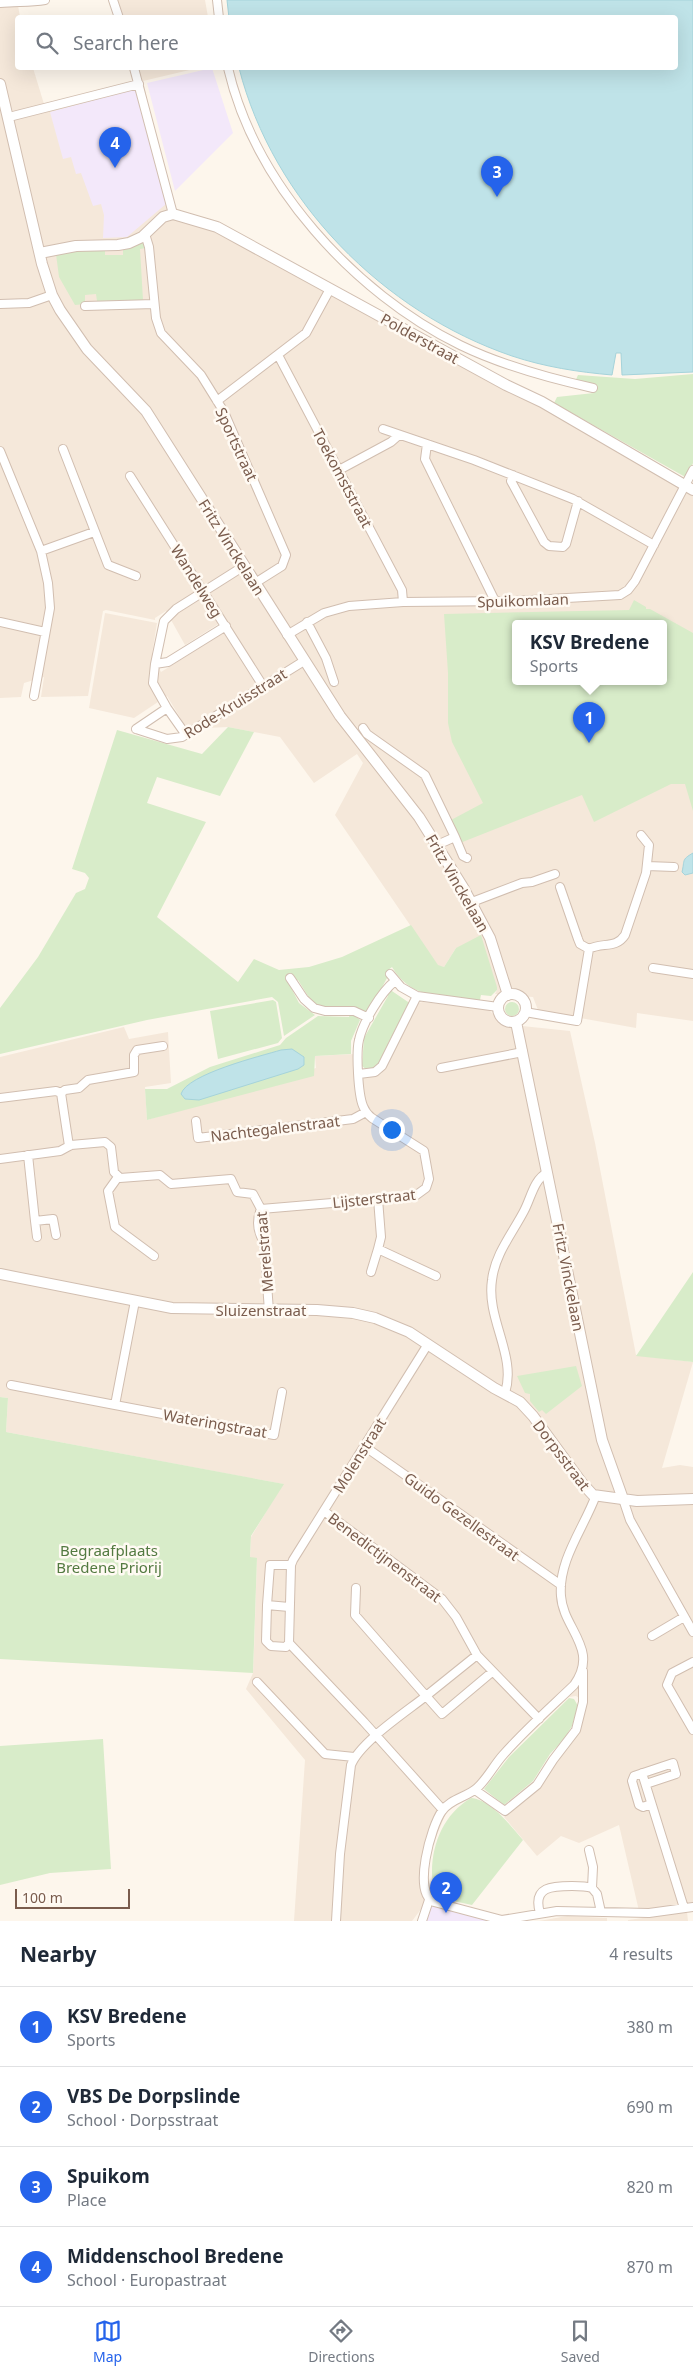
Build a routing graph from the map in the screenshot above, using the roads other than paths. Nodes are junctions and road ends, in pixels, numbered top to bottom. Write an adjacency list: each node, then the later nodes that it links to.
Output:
1 (45, 0): 4 (street)
2 (113, 0): 5 (street)
3 (217, 0): 6 (street)
4 (0, 3)
5 (117, 15)
6 (219, 15)
7 (135, 70): 10 (street)
8 (229, 70): 21 (street)
9 (0, 84): 11 (street, Fritz Vinckelaan)
10 (139, 84): 11 (street); 12 (street)
11 (8, 117): 14 (street, Fritz Vinckelaan)
12 (173, 214): 13 (street); 15 (street, Polderstraat)
13 (145, 234): 14 (street); 18 (street, Sportstraat)
14 (40, 253): 16 (street, Fritz Vinckelaan)
15 (330, 289): 20 (street); 32 (street, Polderstraat)
16 (52, 295): 17 (street); 37 (street, Fritz Vinckelaan)
17 (0, 304)
18 (154, 304): 19 (street); 22 (street, Sportstraat)
19 (85, 306)
20 (278, 355): 22 (street); 28 (street, Toekomststraat)
21 (593, 388)
22 (218, 401): 39 (street, Sportstraat)
23 (383, 429): 24 (street)
24 (399, 435): 25 (street); 28 (street)
25 (427, 444): 30 (street); 41 (street)
26 (63, 449): 34 (street)
27 (0, 451): 36 (street)
28 (339, 470): 42 (street, Toekomststraat)
29 (693, 470): 32 (street, Spuikomlaan)
30 (513, 475): 33 (street); 33 (street)
31 (130, 476): 40 (street, Wandelweg)
32 (689, 488): 35 (street, Spuikomlaan)
33 (578, 501): 35 (street)
34 (94, 532): 36 (street); 38 (street)
35 (654, 545): 41 (street, Spuikomlaan)
36 (41, 551): 46 (street)
37 (244, 566): 39 (street, Fritz Vinckelaan); 40 (street)
38 (136, 576)
39 (255, 583): 47 (street, Fritz Vinckelaan)
40 (204, 591): 45 (street, Wandelweg); 49 (street)
41 (495, 601): 42 (street, Spuikomlaan)
42 (403, 602): 44 (street, Spuikomlaan)
43 (0, 622): 46 (street)
44 (307, 622): 47 (street, Spuikomlaan); 50 (street)
45 (226, 626): 49 (street); 51 (street, Wandelweg)
46 (45, 632): 52 (street)
47 (287, 635): 48 (street, Fritz Vinckelaan)
48 (304, 661): 51 (street, Rode-Kruisstraat); 55 (street, Fritz Vinckelaan)
49 (156, 664): 53 (street)
50 (334, 682)
51 (263, 686): 54 (street, Rode-Kruisstraat)
52 (34, 696)
53 (167, 708): 54 (street); 54 (street, Rode-Kruisstraat)
54 (186, 735)
55 (358, 740): 57 (street); 58 (street, Fritz Vinckelaan)
56 (641, 835): 60 (street)
57 (455, 838): 58 (street); 59 (street)
58 (437, 845): 64 (street, Fritz Vinckelaan)
59 (467, 858)
60 (647, 866): 61 (street); 65 (street)
61 (674, 867)
62 (555, 874): 64 (street)
63 (560, 887): 65 (street)
64 (472, 902): 71 (street, Fritz Vinckelaan)
65 (588, 949): 74 (street)
66 (653, 968): 68 (street)
67 (390, 974): 70 (street)
68 (693, 974)
69 (290, 978): 75 (street)
70 (395, 980): 72 (street); 75 (street)
71 (508, 995): 73 (street); 74 (street)
72 (417, 996): 73 (street); 80 (street)
73 (498, 1007): 76 (street)
74 (526, 1012): 76 (street)
75 (369, 1018): 80 (street)
76 (516, 1022): 78 (street, Fritz Vinckelaan)
77 (163, 1046): 81 (street)
78 (523, 1052): 79 (street); 88 (street, Fritz Vinckelaan)
79 (441, 1068)
80 (360, 1074): 83 (street)
81 (61, 1093): 82 (street); 85 (street)
82 (0, 1098)
83 (366, 1112): 84 (street, Nachtegalenstraat); 90 (street, Lijsterstraat)
84 (196, 1121)
85 (69, 1146): 86 (street); 89 (street)
86 (28, 1155): 87 (street); 92 (street)
87 (0, 1159)
88 (548, 1173): 105 (street); 109 (street, Fritz Vinckelaan)
89 (118, 1177): 91 (street, Merelstraat); 96 (street)
90 (378, 1199): 91 (street, Lijsterstraat); 95 (street)
91 (261, 1209): 101 (street, Merelstraat)
92 (35, 1221): 93 (street); 94 (street)
93 (56, 1235)
94 (37, 1237)
95 (378, 1249): 97 (street); 99 (street)
96 (154, 1256)
97 (372, 1272)
98 (0, 1274): 100 (street, Sluizenstraat)
99 (436, 1276)
100 (135, 1301): 101 (street, Sluizenstraat); 106 (street)
101 (269, 1311): 102 (street, Sluizenstraat)
102 (428, 1344): 105 (street, Sluizenstraat); 107 (street, Molenstraat)
103 (11, 1385): 106 (street, Wateringstraat)
104 (282, 1392): 106 (street, Wateringstraat)
105 (505, 1393): 108 (street, Dorpsstraat)
106 (115, 1405)
107 (364, 1446): 111 (street, Molenstraat); 113 (street, Guido Gezellestraat)
108 (596, 1496): 109 (street); 113 (street, Dorpsstraat)
109 (623, 1498): 110 (street); 117 (street)
110 (693, 1499)
111 (324, 1511): 112 (street, Molenstraat); 121 (street, Benedictijnenstraat)
112 (291, 1565): 115 (street); 116 (street, Molenstraat)
113 (560, 1585): 123 (street, Dorpsstraat)
114 (356, 1588): 126 (street)
115 (267, 1605): 116 (street); 120 (street)
116 (289, 1607): 120 (street, Molenstraat)
117 (684, 1618): 118 (street); 119 (street)
118 (693, 1632)
119 (652, 1636)
120 (289, 1644): 129 (street)
121 (477, 1655): 124 (street, Benedictijnenstraat); 126 (street)
122 (693, 1662): 128 (street)
123 (582, 1664): 127 (street); 133 (street, Dorpsstraat)
124 (492, 1672): 126 (street); 127 (street, Benedictijnenstraat)
125 (258, 1682): 130 (street)
126 (426, 1696): 129 (street)
127 (539, 1720): 133 (street)
128 (693, 1730)
129 (376, 1737): 130 (street); 135 (street)
130 (354, 1757): 143 (street)
131 (642, 1772): 132 (street); 132 (street); 134 (street)
132 (646, 1784): 134 (street)
133 (475, 1790): 135 (street)
134 (651, 1804): 139 (street)
135 (443, 1810): 138 (street)
136 (589, 1850): 137 (street)
137 (592, 1888): 140 (street); 141 (street)
138 (429, 1900): 142 (street); 144 (street)
139 (689, 1908): 140 (street)
140 (601, 1912): 141 (street)
141 (540, 1913): 142 (street)
142 (525, 1919)
143 (336, 1921)
144 (422, 1921)

